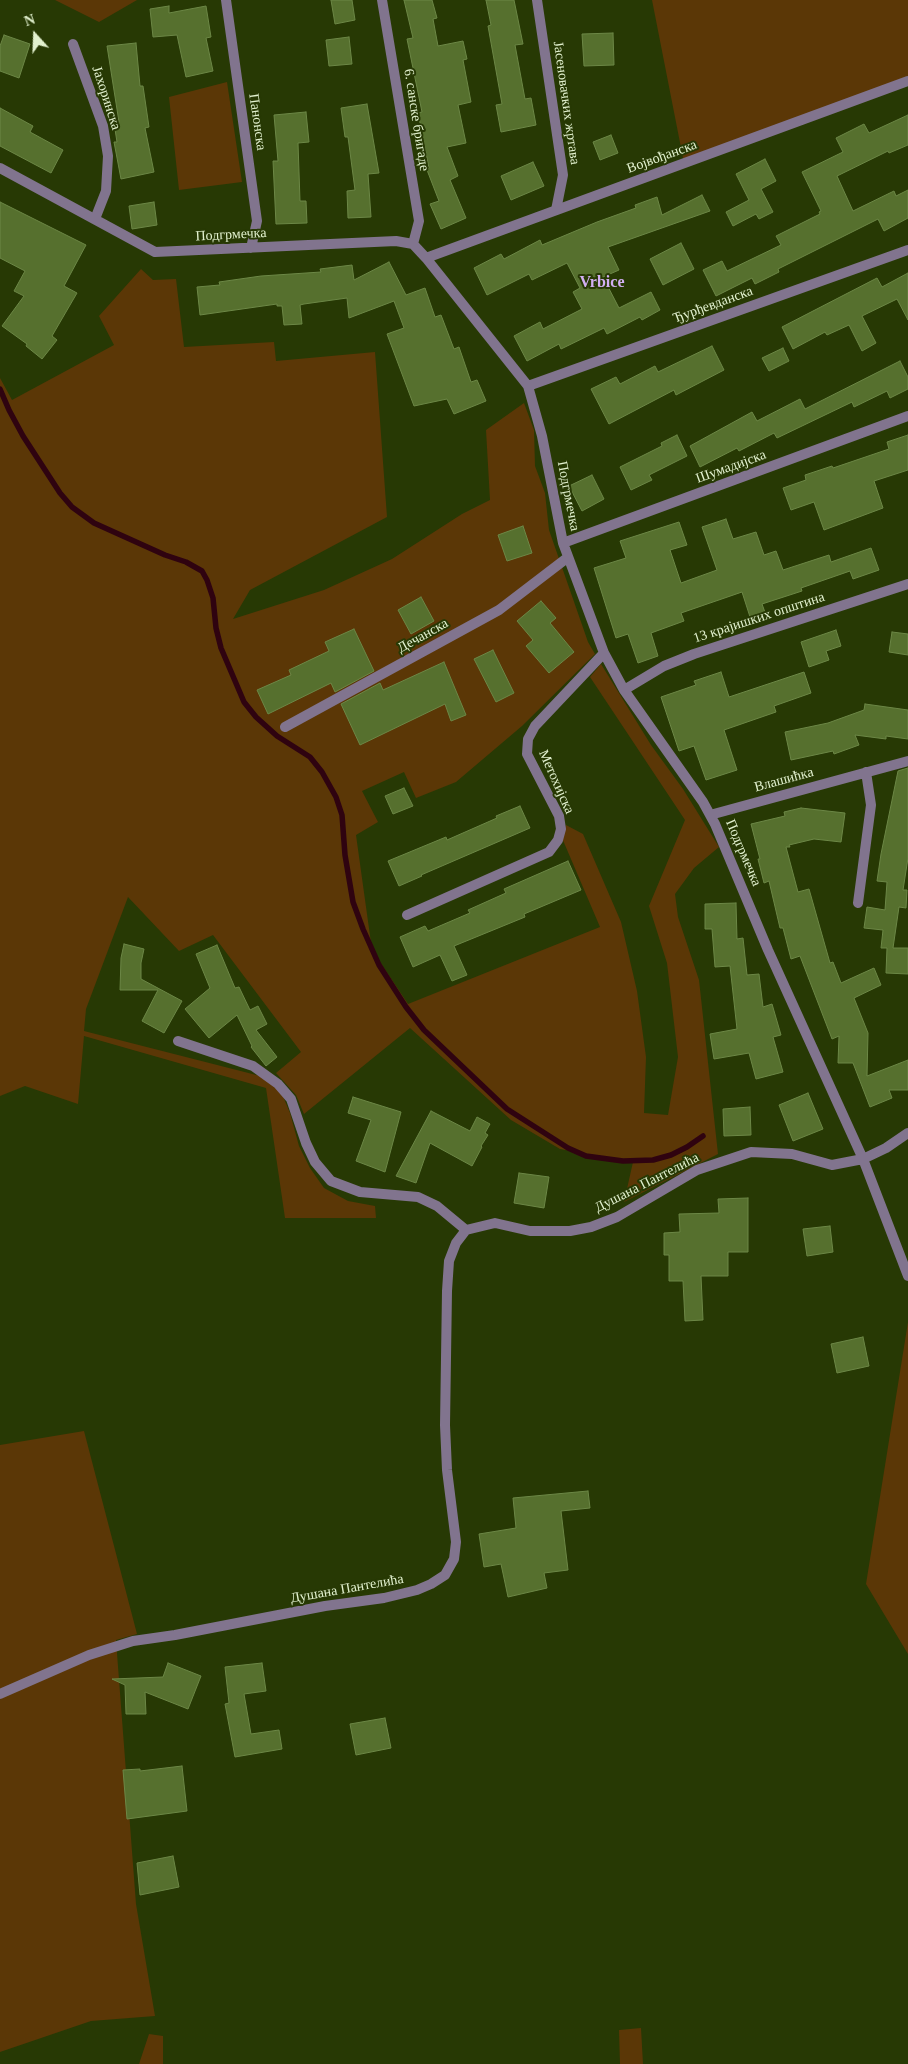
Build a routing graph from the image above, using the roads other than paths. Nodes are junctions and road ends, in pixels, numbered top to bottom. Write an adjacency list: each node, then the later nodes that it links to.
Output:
1 (226, 0): 10 (street, Панонска)
2 (382, 0): 9 (street, 6. санске бригаде)
3 (537, 0): 7 (street, Јасеновачких жртава)
4 (73, 44): 8 (street, Јахоринска)
5 (908, 81): 7 (street, Војвођанска)
6 (0, 168): 8 (street, Подгрмечка)
7 (556, 210): 12 (street, Војвођанска)
8 (95, 219): 10 (street, Подгрмечка)
9 (413, 244): 10 (street, Подгрмечка); 12 (street, Подгрмечка)
10 (251, 248)
11 (908, 250): 13 (street, Ђурђевданска)
12 (426, 258): 13 (street, Подгрмечка)
13 (528, 386): 15 (street, Подгрмечка)
14 (908, 416): 15 (street, Шумадијска)
15 (562, 543): 16 (street, Подгрмечка)
16 (567, 558): 18 (street, Подгрмечка); 20 (street, Дечанска)
17 (908, 584): 19 (street, 13 крајишких општина)
18 (604, 653): 19 (street, Подгрмечка); 25 (street, Метохијска)
19 (624, 690): 23 (street, Подгрмечка)
20 (285, 727)
21 (908, 761): 22 (street, Влашићка)
22 (866, 772): 23 (street, Влашићка); 24 (street)
23 (710, 815): 28 (street, Подгрмечка)
24 (858, 903)
25 (408, 915)
26 (178, 1041): 29 (street)
27 (908, 1133): 28 (street, Душана Пантелића)
28 (863, 1159): 29 (street, Душана Пантелића); 30 (street)
29 (466, 1230): 31 (street, Душана Пантелића)
30 (908, 1276)
31 (0, 1694)

